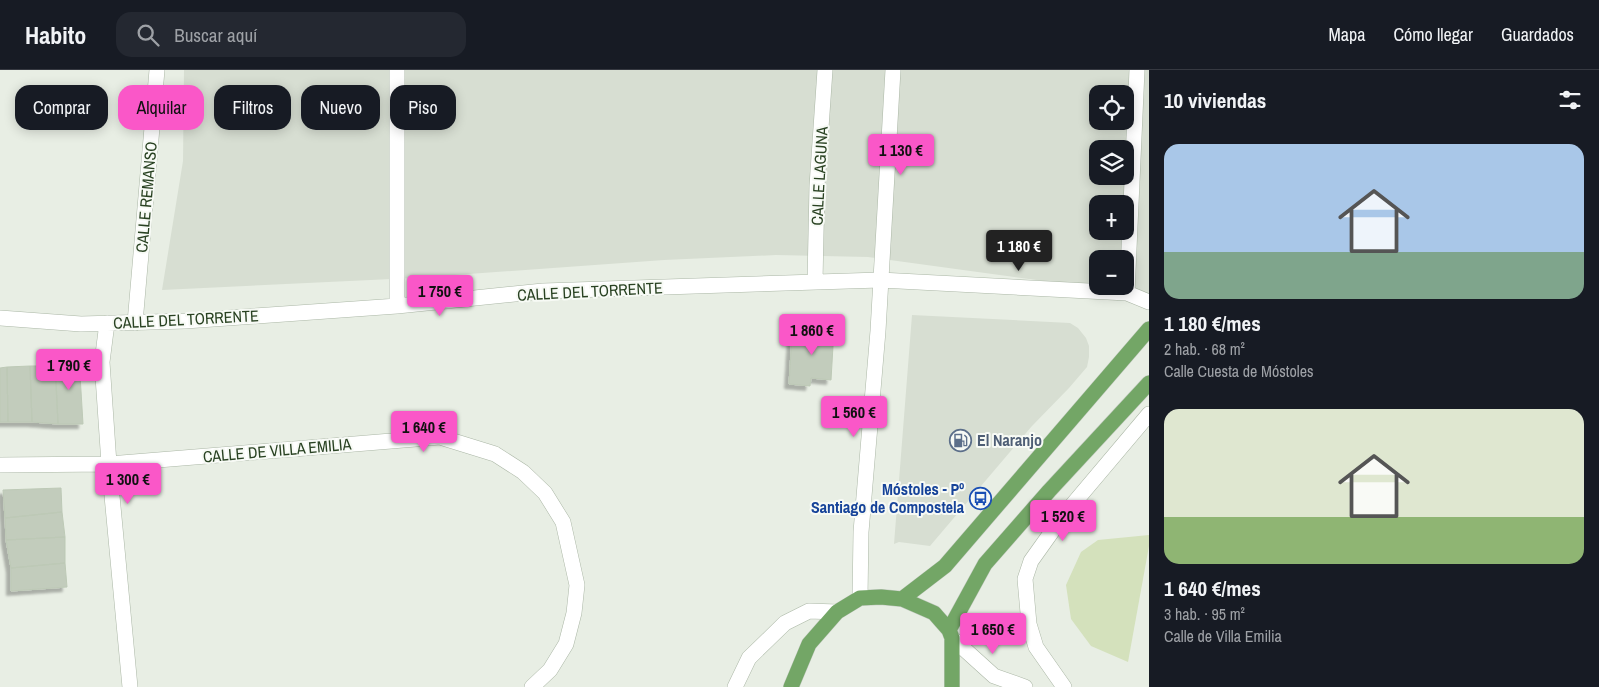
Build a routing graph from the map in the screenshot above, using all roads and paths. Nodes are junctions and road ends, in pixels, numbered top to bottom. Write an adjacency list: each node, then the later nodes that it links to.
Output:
1 (157, 70): 15 (street, CALLE REMANSO)
2 (396, 70): 12 (street)
3 (825, 70): 8 (street, CALLE LAGUNA)
4 (893, 70): 7 (street)
5 (1136, 70): 6 (street)
6 (1129, 250)
7 (880, 280): 8 (street, CALLE DEL TORRENTE); 9 (street, CALLE DEL TORRENTE); 21 (street)
8 (815, 282): 12 (street, CALLE DEL TORRENTE)
9 (1089, 291)
10 (1132, 295): 11 (street, CALLE DEL TORRENTE)
11 (1149, 302)
12 (397, 306): 15 (street, CALLE DEL TORRENTE)
13 (0, 318): 14 (street, CALLE DEL TORRENTE)
14 (107, 322): 15 (street, CALLE DEL TORRENTE); 19 (street)
15 (136, 323)
16 (1149, 329): 22 (main road)
17 (1149, 383): 24 (main road)
18 (1149, 414): 31 (street)
19 (109, 464): 20 (street, CALLE DE VILLA EMILIA); 25 (street); 26 (street, CALLE DE VILLA EMILIA)
20 (0, 465)
21 (860, 598): 22 (main road); 23 (main road)
22 (902, 599): 24 (main road)
23 (837, 612): 27 (street); 28 (main road)
24 (950, 634): 29 (main road); 30 (street)
25 (130, 687)
26 (532, 687)
27 (735, 687)
28 (791, 687)
29 (952, 687)
30 (1025, 687)
31 (1064, 687)

